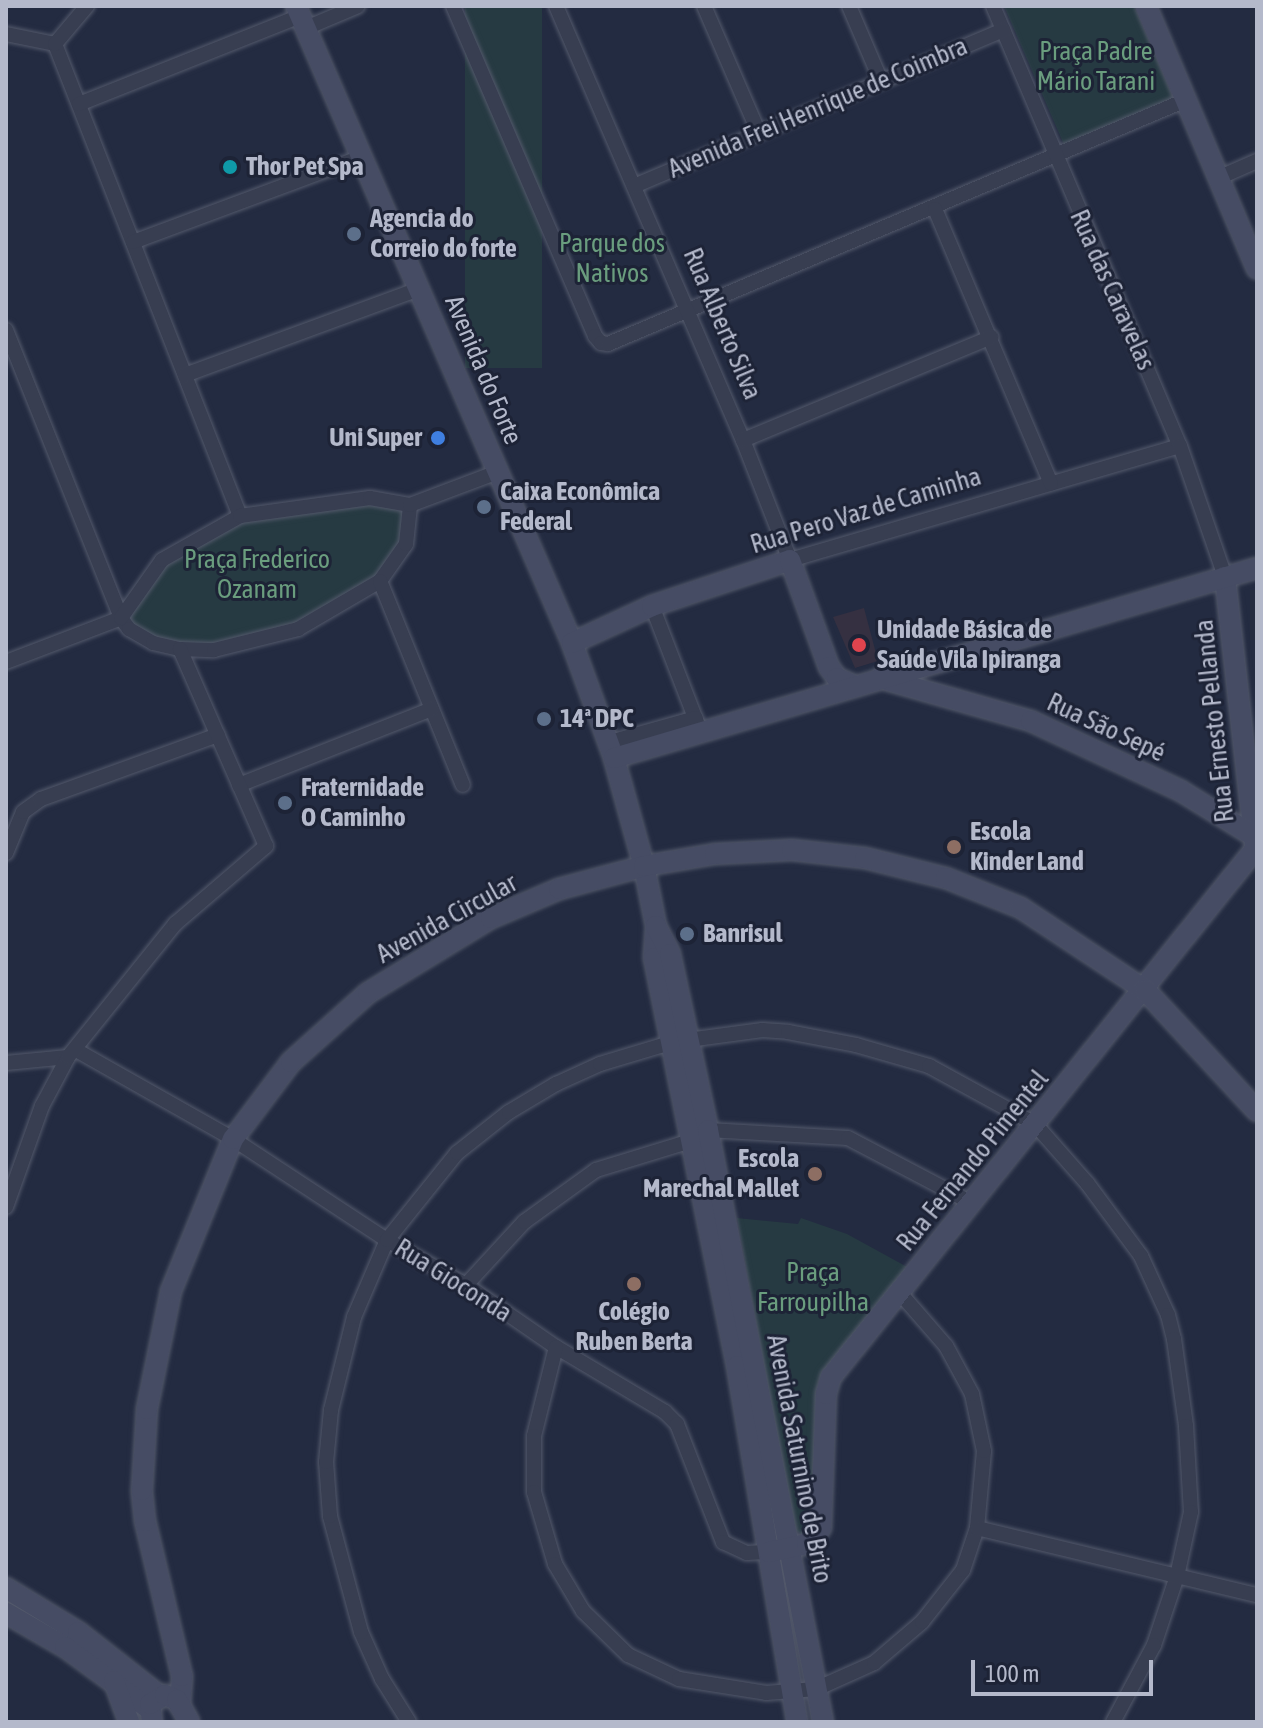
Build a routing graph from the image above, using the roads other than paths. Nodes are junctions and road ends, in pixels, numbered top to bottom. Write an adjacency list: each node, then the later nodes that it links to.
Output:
1 (87, 6): 12 (street)
2 (358, 6): 9 (street)
3 (453, 6): 26 (street)
4 (556, 6): 21 (street, Rua Alberto Silva)
5 (704, 6): 16 (street)
6 (849, 6): 13 (street)
7 (993, 6): 10 (street, Rua das Caravelas)
8 (1146, 6): 14 (street)
9 (301, 17): 15 (street); 17 (street, Avenida do Forte)
10 (1003, 30): 13 (street, Avenida Frei Henrique de Coimbra); 18 (street, Rua das Caravelas)
11 (6, 34): 12 (street)
12 (55, 44): 15 (street)
13 (881, 81): 16 (street, Avenida Frei Henrique de Coimbra)
14 (1186, 100): 18 (street); 20 (street)
15 (79, 104): 23 (street)
16 (759, 133): 21 (street, Avenida Frei Henrique de Coimbra)
17 (361, 157): 23 (street); 25 (street, Avenida do Forte)
18 (1055, 158): 22 (street); 31 (street, Rua das Caravelas)
19 (1257, 161): 20 (street)
20 (1218, 178): 24 (street)
21 (634, 186): 26 (street, Rua Alberto Silva)
22 (935, 209): 26 (street); 28 (street)
23 (133, 242): 29 (street)
24 (1257, 269)
25 (419, 289): 29 (street); 32 (street, Avenida do Forte)
26 (688, 311): 30 (street, Rua Alberto Silva)
27 (6, 330): 41 (street)
28 (992, 337): 30 (street); 33 (street)
29 (185, 375): 35 (street)
30 (743, 440): 36 (street, Rua Alberto Silva)
31 (1180, 446): 33 (street, Rua Pero Vaz de Caminha); 38 (street, Rua das Caravelas)
32 (498, 472): 34 (street); 42 (street, Avenida do Forte)
33 (1051, 484): 36 (street, Rua Pero Vaz de Caminha)
34 (410, 505): 35 (street); 39 (street)
35 (240, 516): 41 (street)
36 (790, 560): 40 (street, Rua Pero Vaz de Caminha); 45 (street, Rua Alberto Silva)
37 (1257, 568): 38 (street)
38 (1225, 577): 46 (street); 50 (street, Rua Ernesto Pellanda)
39 (380, 581): 43 (street); 49 (street)
40 (652, 606): 42 (street, Rua Pero Vaz de Caminha); 51 (street)
41 (121, 618): 43 (street); 44 (street)
42 (572, 643): 53 (street, Avenida do Forte)
43 (180, 649): 52 (street)
44 (6, 662)
45 (829, 667): 47 (street); 48 (street)
46 (879, 678): 47 (street); 56 (street, Rua São Sepé)
47 (855, 686): 48 (street)
48 (823, 696): 51 (street)
49 (432, 709): 54 (street); 55 (street)
50 (1248, 711): 56 (street, Rua Ernesto Pellanda)
51 (698, 725): 53 (street)
52 (218, 735): 54 (street); 57 (street)
53 (612, 750): 58 (street, Avenida Saturnino de Brito)
54 (239, 785): 61 (street)
55 (463, 785)
56 (1256, 848): 59 (street, Rua Fernando Pimentel)
57 (6, 853)
58 (644, 866): 59 (street, Avenida Circular); 60 (street, Avenida Saturnino de Brito); 66 (street, Avenida Circular)
59 (1145, 990): 63 (street, Avenida Circular); 64 (street, Rua Fernando Pimentel)
60 (679, 1041): 64 (street); 65 (street, Avenida Saturnino de Brito); 69 (street)
61 (72, 1054): 62 (street); 66 (street, Rua Gioconda); 68 (street)
62 (6, 1063)
63 (1257, 1111)
64 (1035, 1124): 67 (street, Rua Fernando Pimentel); 75 (street)
65 (696, 1133): 67 (street); 70 (street); 74 (street, Avenida Saturnino de Brito)
66 (233, 1139): 69 (street, Rua Gioconda); 81 (street, Avenida Circular)
67 (972, 1203): 71 (street, Rua Fernando Pimentel)
68 (6, 1207)
69 (387, 1240): 70 (street, Rua Gioconda); 82 (street)
70 (466, 1285): 72 (street, Rua Gioconda)
71 (900, 1293): 73 (street); 74 (street, Rua Fernando Pimentel)
72 (556, 1347): 74 (street, Rua Gioconda); 80 (street)
73 (977, 1528): 75 (street); 79 (street)
74 (779, 1550): 79 (street, Avenida Saturnino de Brito); 80 (street, Avenida Saturnino de Brito)
75 (1177, 1576): 77 (street); 85 (street)
76 (6, 1588): 81 (street)
77 (1257, 1595)
78 (6, 1613): 81 (street)
79 (816, 1689): 80 (street); 84 (street, Avenida Saturnino de Brito)
80 (793, 1692): 83 (street, Avenida Saturnino de Brito)
81 (163, 1713)
82 (409, 1722)
83 (797, 1722)
84 (823, 1722)
85 (1113, 1722)

